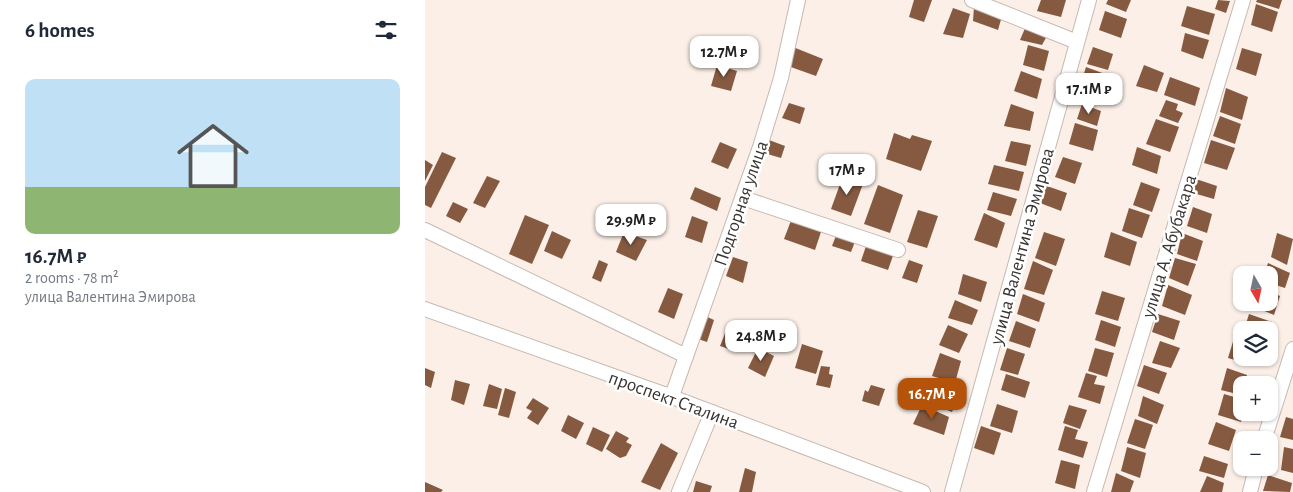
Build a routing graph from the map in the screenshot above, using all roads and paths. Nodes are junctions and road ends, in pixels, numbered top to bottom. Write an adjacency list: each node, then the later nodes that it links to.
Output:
1 (798, 0): 6 (street, Подгорная улица)
2 (972, 0): 5 (street)
3 (1089, 0): 5 (street, улица Валентина Эмирова)
4 (1243, 0): 19 (street, улица А. Абубакара)
5 (1077, 42): 18 (street, улица Валентина Эмирова)
6 (743, 198): 8 (street); 11 (street, Подгорная улица)
7 (425, 230): 11 (street)
8 (898, 250)
9 (425, 308): 12 (street, проспект Сталина)
10 (1293, 349): 14 (street)
11 (686, 356): 12 (street, Подгорная улица)
12 (665, 394): 13 (street, проспект Сталина)
13 (712, 412): 16 (street); 17 (street, проспект Сталина)
14 (1267, 431)
15 (1254, 476): 20 (street)
16 (679, 492)
17 (923, 492)
18 (952, 492)
19 (1094, 492)
20 (1250, 492)

